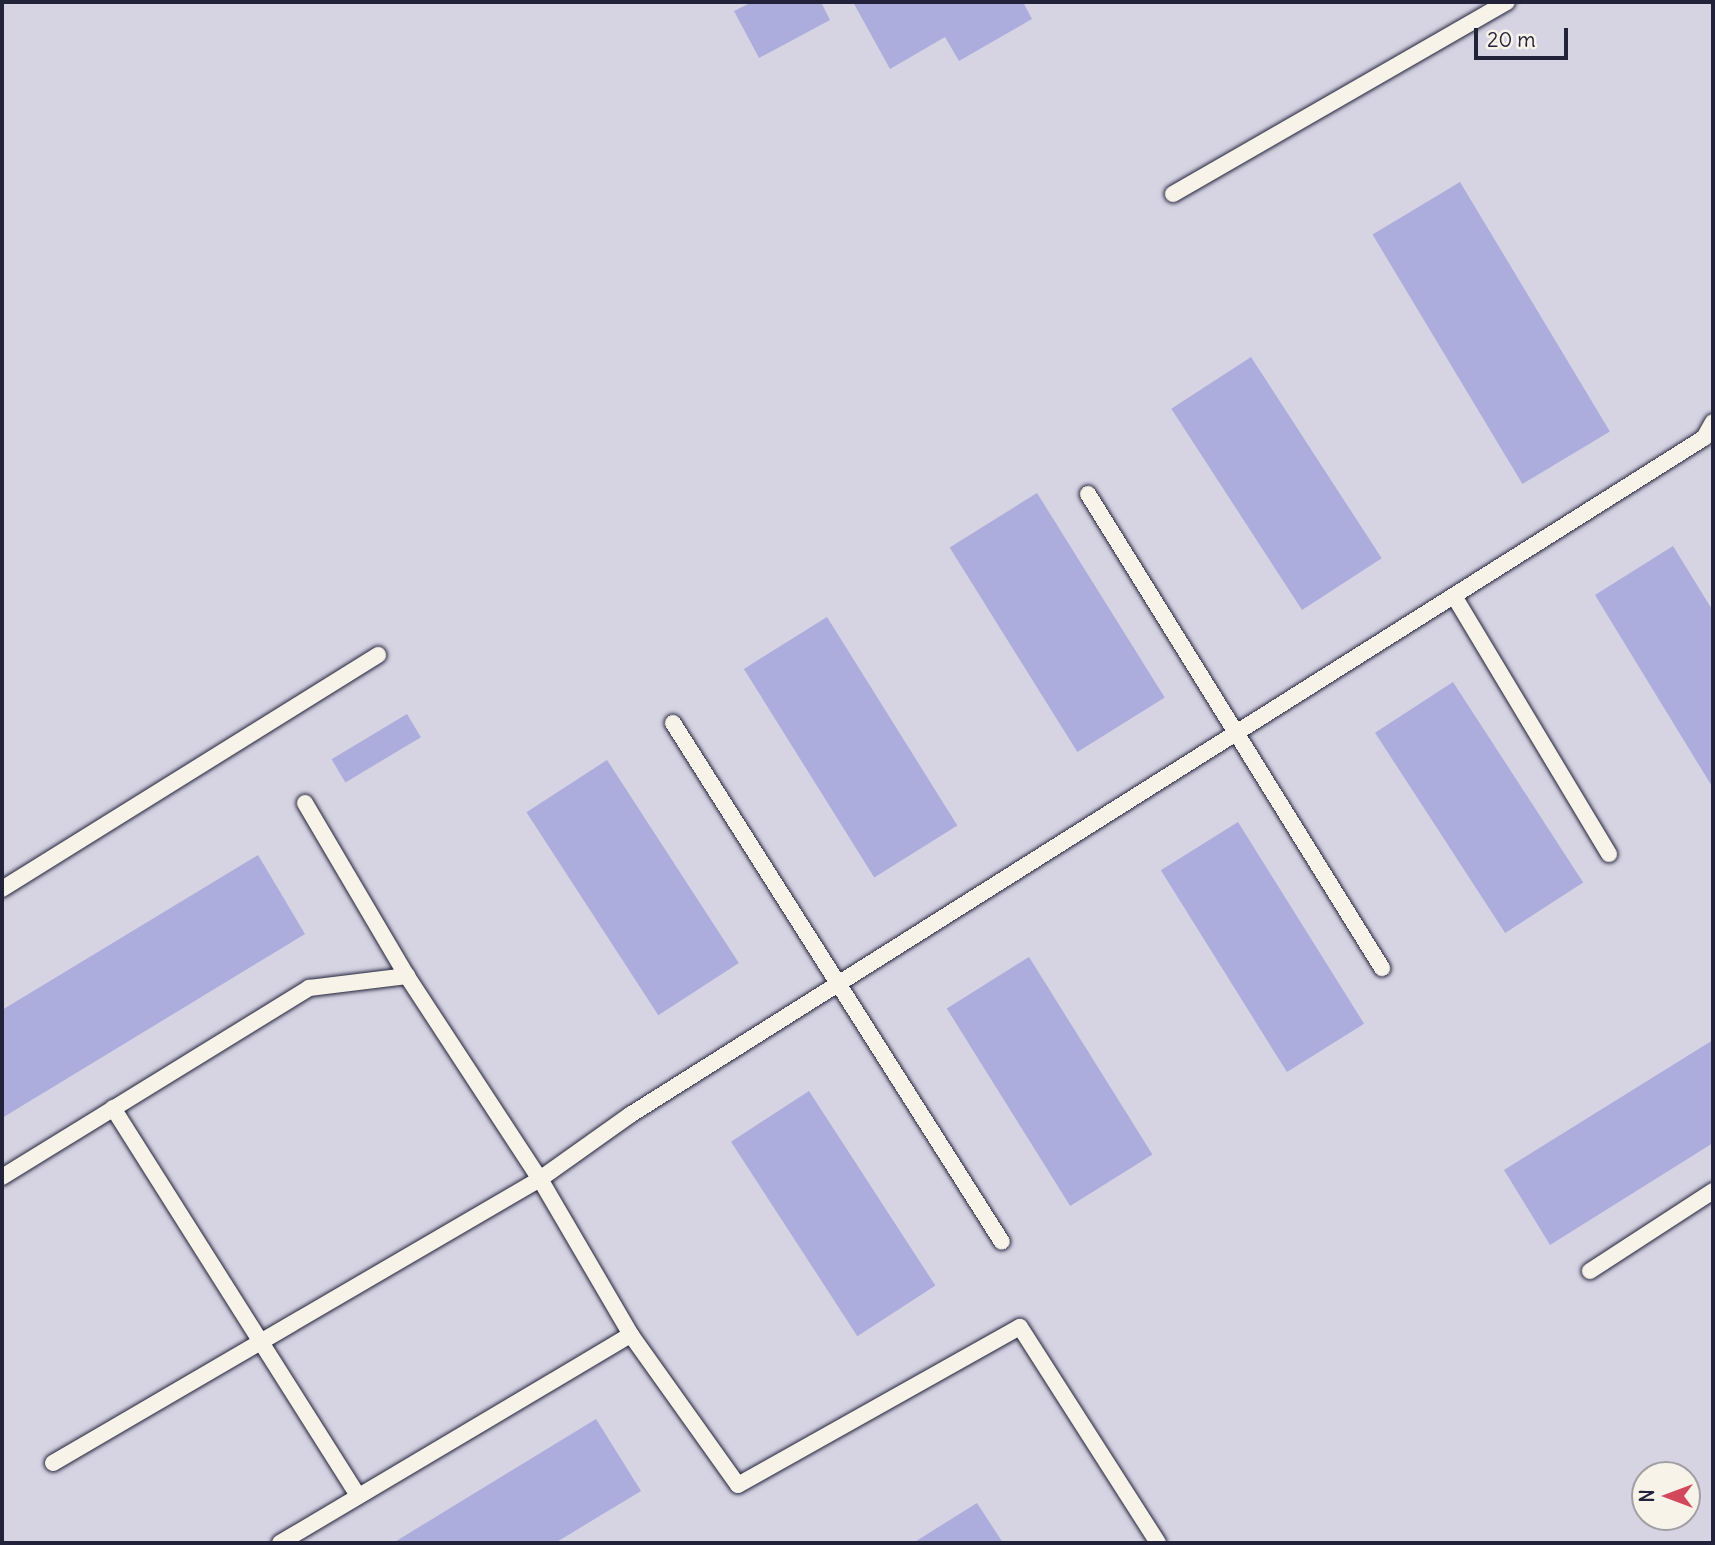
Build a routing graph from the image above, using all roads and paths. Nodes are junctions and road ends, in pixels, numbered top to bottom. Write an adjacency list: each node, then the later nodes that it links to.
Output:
1 (1507, 2): 2 (lane)
2 (1174, 194)
3 (1713, 422): 4 (lane)
4 (1704, 438): 5 (lane); 7 (lane)
5 (1713, 454)
6 (1088, 494): 10 (lane)
7 (1454, 596): 10 (lane); 12 (lane)
8 (378, 655): 13 (lane)
9 (673, 723): 16 (lane)
10 (1236, 733): 14 (lane); 16 (lane)
11 (305, 803): 15 (lane)
12 (1609, 854)
13 (2, 889)
14 (1382, 968)
15 (407, 976): 17 (lane); 19 (lane)
16 (837, 984): 19 (lane); 21 (lane)
17 (113, 1108): 18 (lane); 24 (lane)
18 (2, 1177)
19 (540, 1180): 23 (lane); 24 (lane)
20 (1713, 1191): 22 (lane)
21 (1002, 1242)
22 (1590, 1271)
23 (631, 1335): 26 (lane); 28 (lane)
24 (260, 1340): 25 (lane); 26 (lane)
25 (53, 1463)
26 (358, 1496): 27 (lane)
27 (280, 1543)
28 (1158, 1543)

